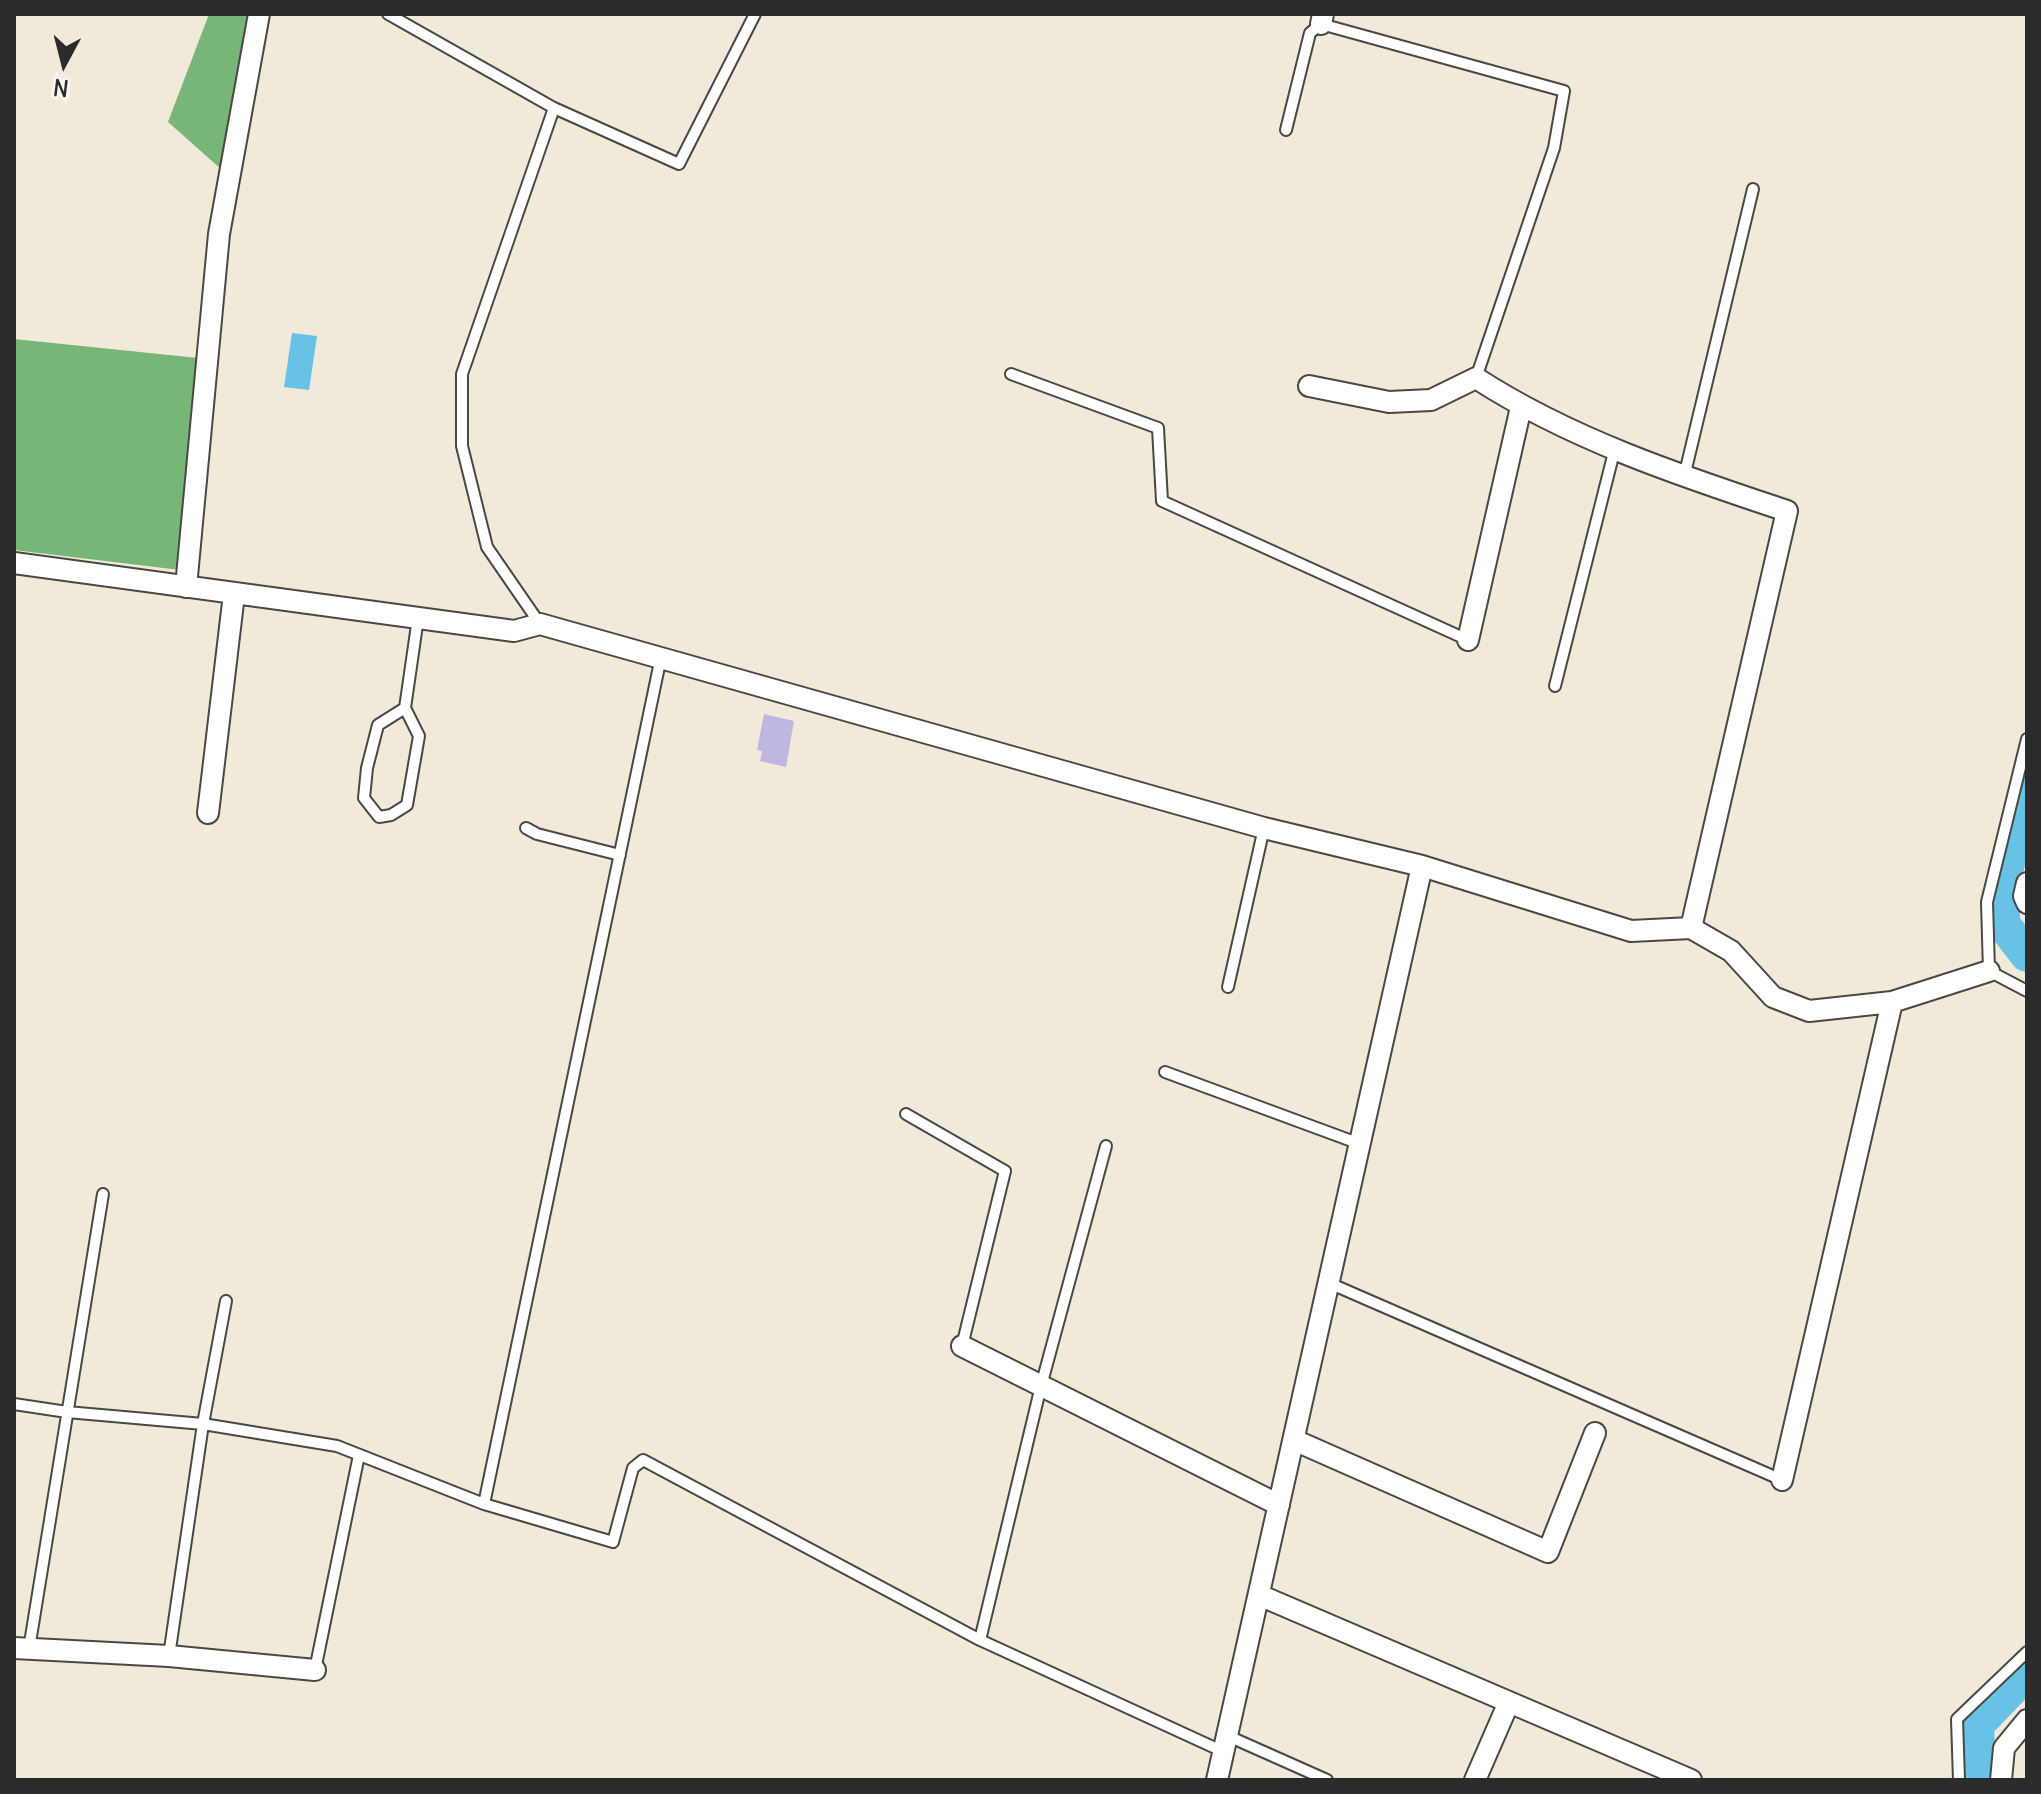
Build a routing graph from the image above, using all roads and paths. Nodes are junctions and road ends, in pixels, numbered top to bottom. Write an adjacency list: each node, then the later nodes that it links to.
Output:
1 (259, 14): 15 (street)
2 (388, 14): 5 (lane)
3 (755, 14): 5 (lane)
4 (1322, 19): 6 (lane); 9 (lane)
5 (554, 108): 18 (lane)
6 (1286, 130)
7 (1753, 189): 13 (lane)
8 (1011, 374): 19 (lane)
9 (1476, 378): 10 (street); 11 (street)
10 (1309, 386)
11 (1521, 407): 12 (street); 19 (street)
12 (1615, 448): 13 (street); 21 (lane)
13 (1684, 477): 31 (street)
14 (14, 563): 15 (street)
15 (186, 587): 16 (street)
16 (234, 594): 17 (street); 24 (street)
17 (418, 618): 18 (street); 22 (lane)
18 (540, 624): 20 (street)
19 (1468, 640)
20 (661, 657): 26 (street); 27 (lane)
21 (1555, 686)
22 (405, 708): 22 (lane)
23 (2027, 739): 32 (lane)
24 (208, 813)
25 (526, 828): 27 (lane)
26 (1264, 828): 28 (street); 33 (lane)
27 (620, 855): 52 (lane)
28 (1422, 866): 31 (street); 38 (street)
29 (2027, 883): 30 (street)
30 (2027, 903)
31 (1691, 928): 35 (street)
32 (1989, 971): 34 (lane); 35 (street)
33 (1228, 987)
34 (2027, 991)
35 (1892, 1002): 51 (street)
36 (1165, 1072): 38 (lane)
37 (906, 1114): 43 (lane)
38 (1360, 1144): 41 (street)
39 (1106, 1146): 44 (lane)
40 (103, 1194): 46 (lane)
41 (1329, 1283): 49 (street); 51 (lane)
42 (226, 1301): 47 (lane)
43 (962, 1346): 44 (street)
44 (1041, 1386): 53 (street); 55 (lane)
45 (14, 1404): 46 (lane)
46 (67, 1412): 47 (lane); 56 (lane)
47 (203, 1424): 50 (lane); 58 (lane)
48 (1595, 1433): 49 (street)
49 (1294, 1440): 53 (street)
50 (359, 1455): 52 (lane); 59 (lane)
51 (1782, 1480)
52 (484, 1504): 55 (lane)
53 (1279, 1505): 54 (street)
54 (1259, 1595): 60 (street); 62 (street)
55 (980, 1640): 62 (lane)
56 (21, 1648): 58 (street)
57 (2027, 1652): 67 (lane)
58 (169, 1656): 59 (street)
59 (315, 1670)
60 (1509, 1702): 65 (street); 66 (street)
61 (2027, 1720): 68 (street)
62 (1226, 1744): 63 (street); 64 (lane)
63 (1217, 1780)
64 (1327, 1780)
65 (1475, 1780)
66 (1691, 1780)
67 (1959, 1780)
68 (2001, 1780)

